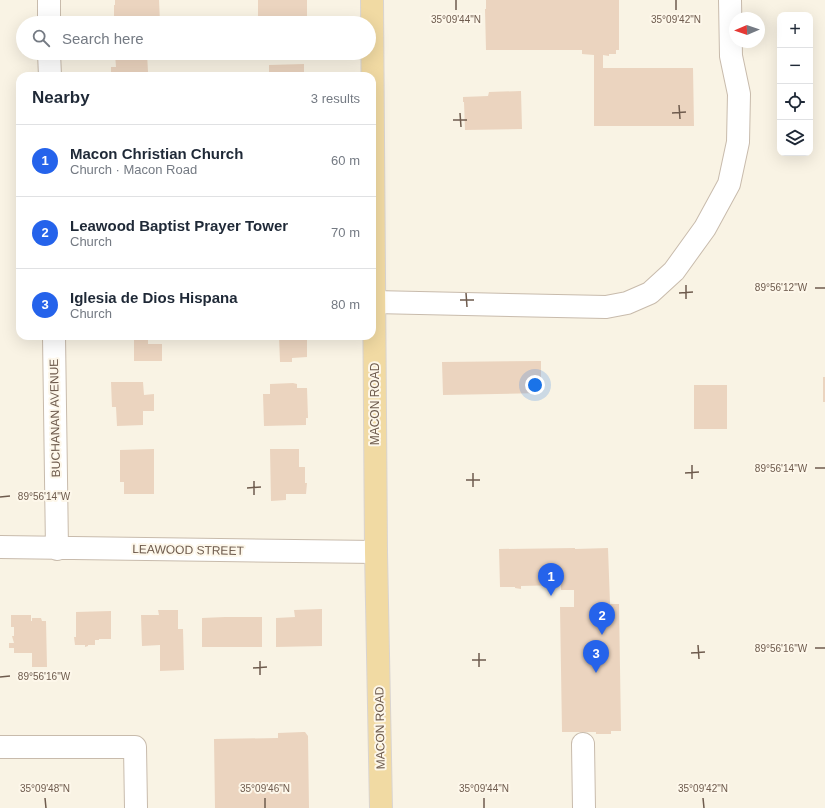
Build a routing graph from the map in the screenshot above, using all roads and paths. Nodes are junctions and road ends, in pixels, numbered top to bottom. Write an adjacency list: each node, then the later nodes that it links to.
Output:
1 (49, 0): 4 (street)
2 (372, 0): 5 (main road, MACON ROAD)
3 (730, 0): 10 (street)
4 (49, 16)
5 (372, 16)
6 (49, 60): 8 (street)
7 (372, 60): 9 (main road, MACON ROAD)
8 (50, 72)
9 (372, 72)
10 (376, 302)
11 (54, 340): 14 (street, BUCHANAN AVENUE)
12 (374, 340): 15 (main road, MACON ROAD)
13 (0, 547): 14 (street, LEAWOOD STREET)
14 (57, 549): 15 (street, LEAWOOD STREET)
15 (376, 552): 19 (main road, MACON ROAD)
16 (583, 744): 20 (street)
17 (0, 747): 18 (street)
18 (136, 808)
19 (381, 808)
20 (584, 808)

